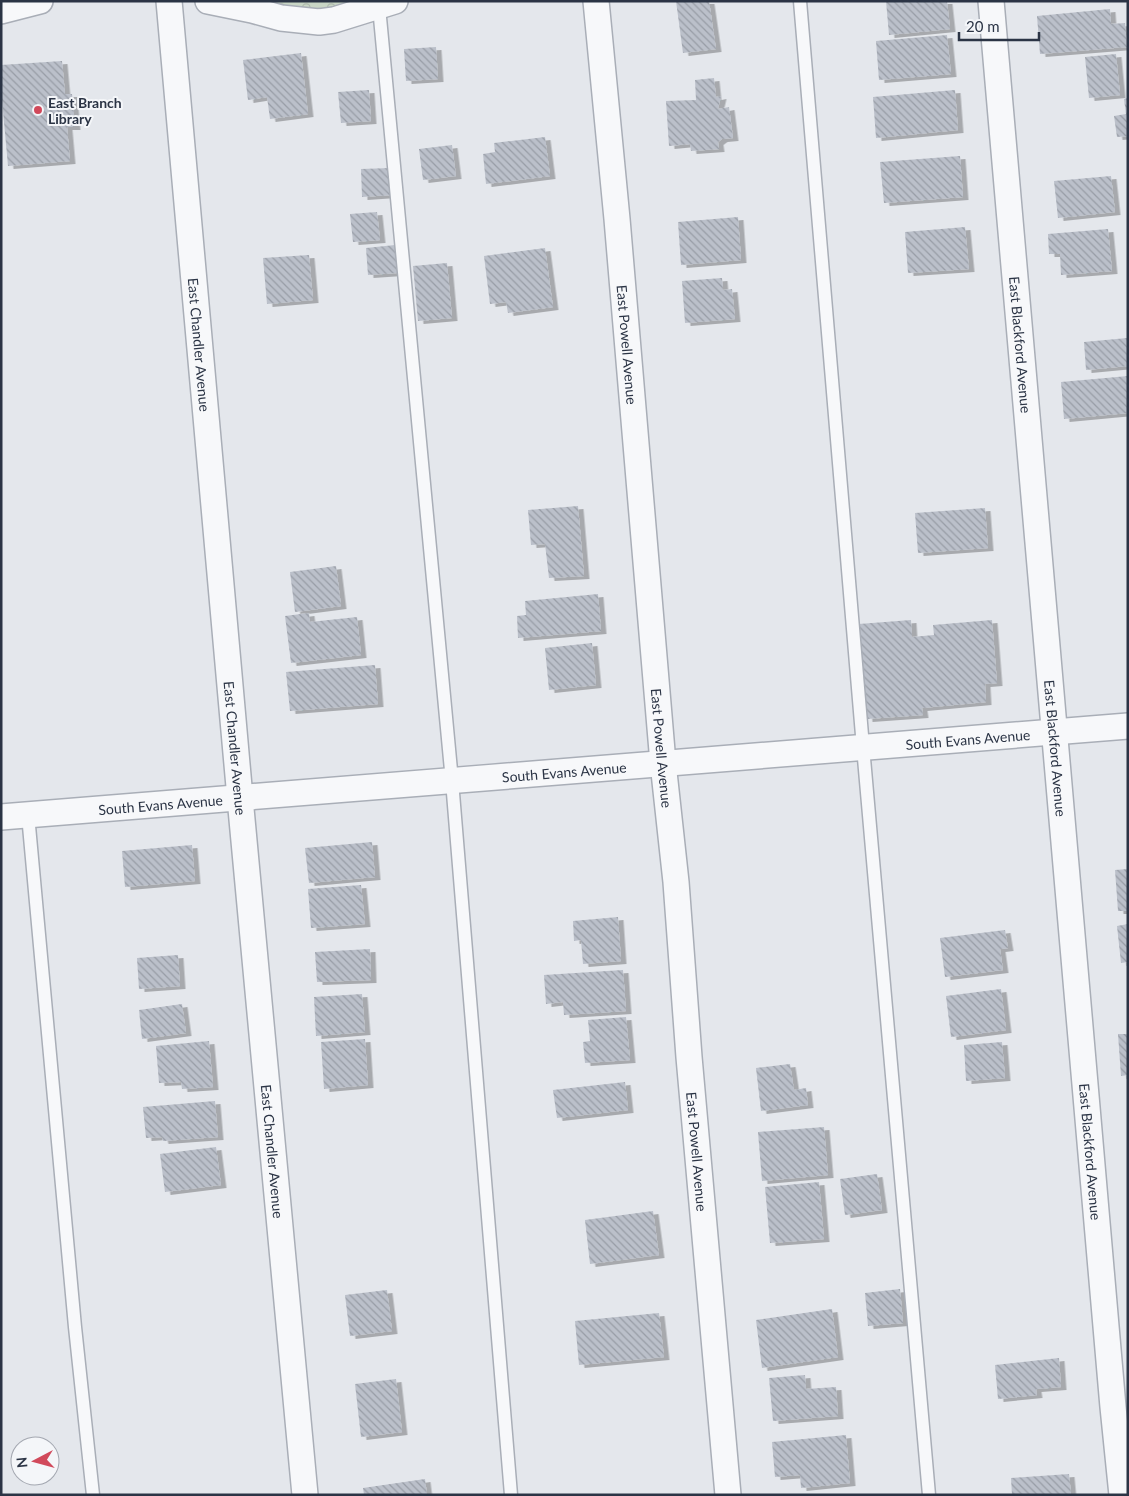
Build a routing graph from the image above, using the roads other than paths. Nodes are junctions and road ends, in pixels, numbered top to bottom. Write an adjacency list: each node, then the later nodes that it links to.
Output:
1 (40, 1): 8 (street)
2 (169, 1): 14 (street, East Chandler Avenue)
3 (208, 1): 7 (street)
4 (596, 1): 12 (street, East Powell Avenue)
5 (800, 1): 11 (lane)
6 (991, 1): 10 (street, East Blackford Avenue)
7 (387, 4): 13 (lane)
8 (1, 11)
9 (1128, 726): 10 (street, South Evans Avenue)
10 (1054, 732): 11 (street, South Evans Avenue); 22 (street, East Blackford Avenue)
11 (863, 747): 12 (street, South Evans Avenue); 21 (lane)
12 (663, 764): 13 (street, South Evans Avenue); 20 (street, East Powell Avenue)
13 (452, 781): 14 (street, South Evans Avenue); 19 (lane)
14 (240, 798): 15 (street, South Evans Avenue); 18 (street, East Chandler Avenue)
15 (28, 815): 16 (street, South Evans Avenue); 17 (lane)
16 (1, 817)
17 (93, 1495)
18 (305, 1495)
19 (511, 1495)
20 (728, 1495)
21 (929, 1495)
22 (1122, 1495)

